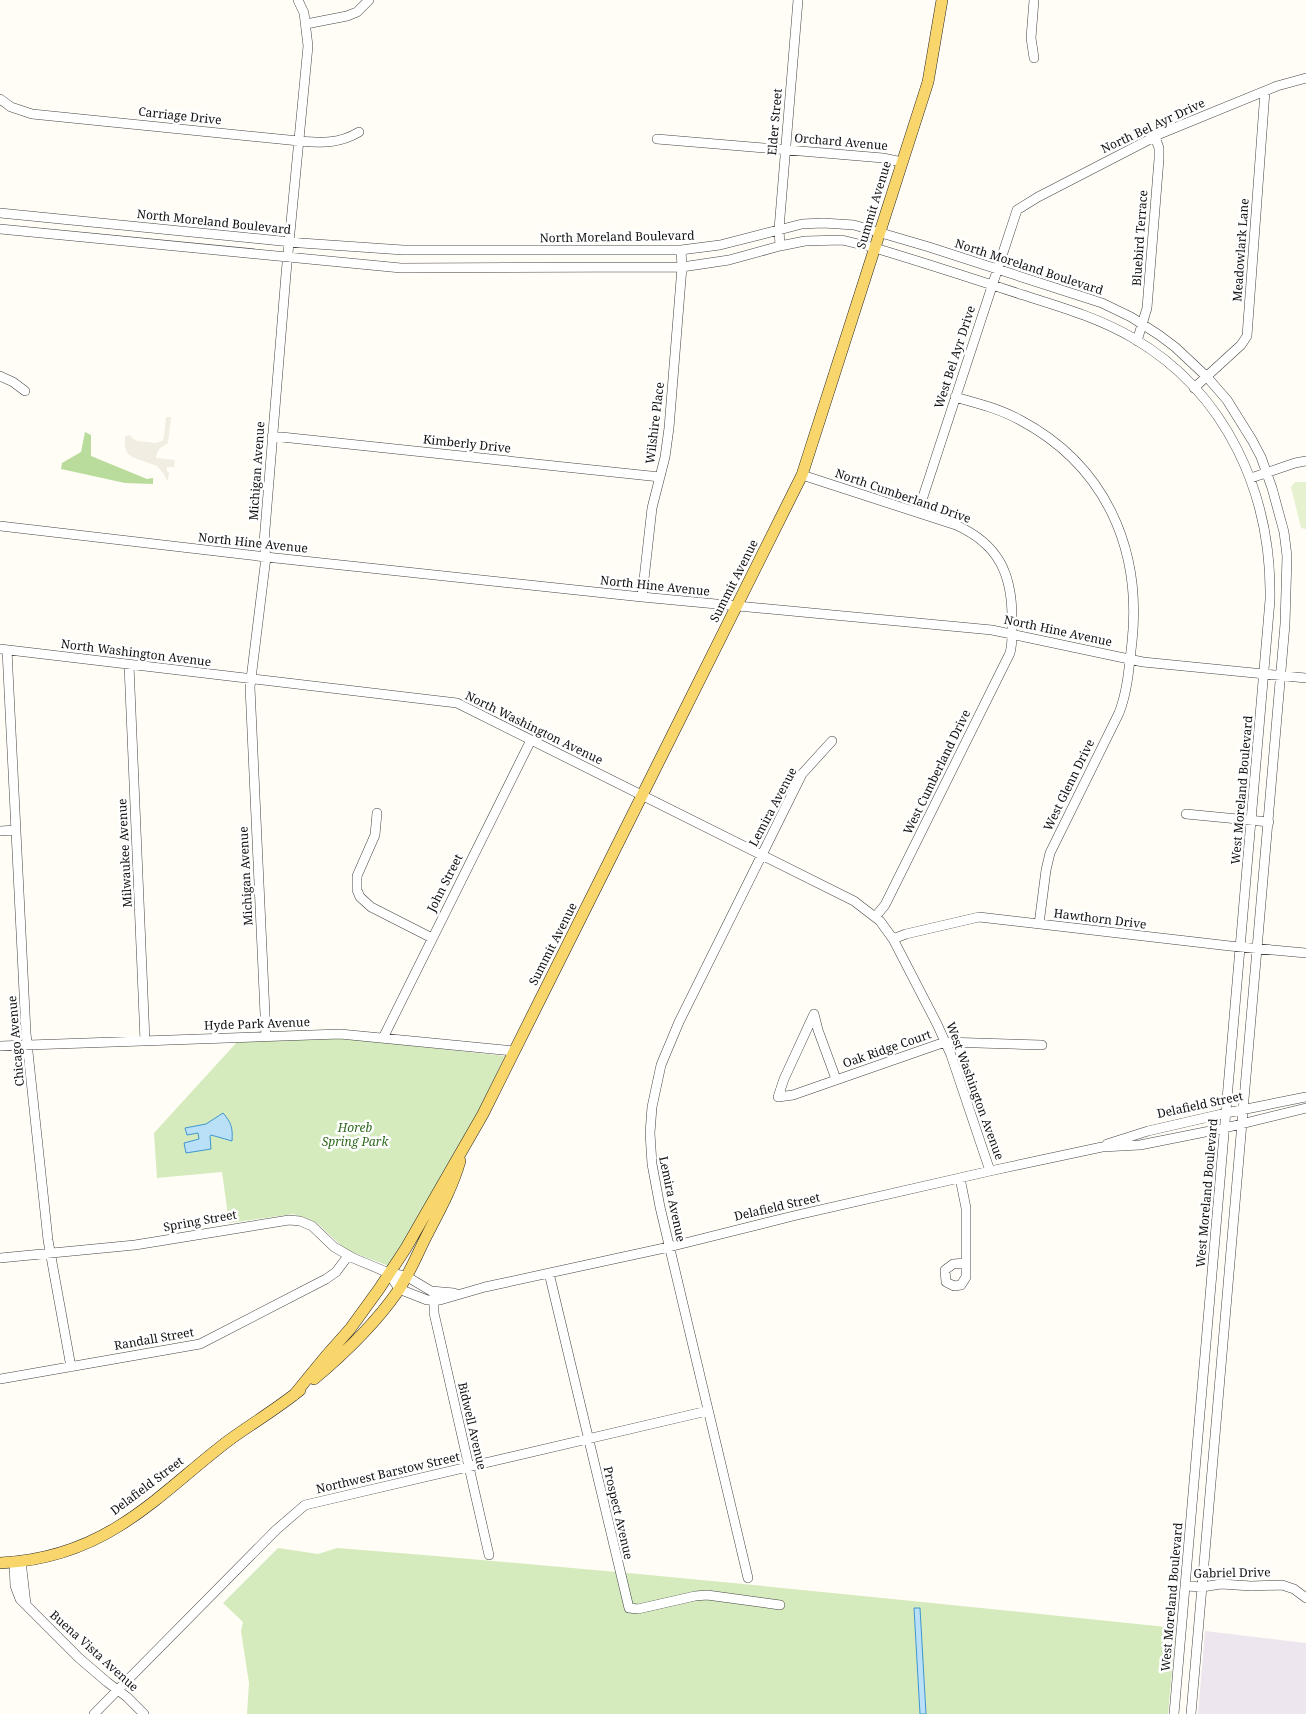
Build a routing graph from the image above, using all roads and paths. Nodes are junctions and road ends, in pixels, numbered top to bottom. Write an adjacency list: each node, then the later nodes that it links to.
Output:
1 (298, 0): 6 (street, Michigan Avenue)
2 (369, 0): 6 (street)
3 (798, 0): 15 (street, Elder Street)
4 (942, 0): 16 (main road, Summit Avenue)
5 (1034, 0): 7 (street)
6 (306, 24): 14 (street, Michigan Avenue)
7 (1034, 58)
8 (1306, 78): 9 (street, North Bel Ayr Drive)
9 (1265, 92): 12 (street, North Bel Ayr Drive); 41 (street, Meadowlark Lane)
10 (0, 98): 14 (street, Carriage Drive)
11 (359, 132): 14 (street, Carriage Drive)
12 (1155, 136): 17 (street, North Bel Ayr Drive); 38 (street, Bluebird Terrace)
13 (657, 139): 15 (street, Orchard Avenue)
14 (299, 141): 25 (street, Michigan Avenue)
15 (785, 150): 16 (street, Orchard Avenue); 21 (street, Elder Street)
16 (902, 162): 22 (main road, Summit Avenue)
17 (1017, 210): 36 (street, West Bel Ayr Drive)
18 (0, 213): 23 (street, North Moreland Boulevard)
19 (830, 223): 21 (street, North Moreland Boulevard); 22 (street, North Moreland Boulevard); 24 (street)
20 (0, 229): 31 (street)
21 (779, 229): 27 (street, Elder Street); 30 (street, North Moreland Boulevard)
22 (880, 232): 28 (street, North Moreland Boulevard); 29 (main road, Summit Avenue)
23 (238, 237): 25 (street, North Moreland Boulevard); 31 (street)
24 (829, 239): 27 (street); 29 (street)
25 (289, 242): 26 (street, North Moreland Boulevard); 32 (street, Michigan Avenue)
26 (335, 246): 30 (street, North Moreland Boulevard); 33 (street)
27 (780, 246): 35 (street)
28 (930, 247): 34 (street); 36 (street, North Moreland Boulevard)
29 (875, 248): 34 (street); 48 (main road, Summit Avenue)
30 (681, 250): 35 (street, Wilshire Place)
31 (237, 252): 32 (street)
32 (288, 257): 33 (street); 45 (street, Michigan Avenue)
33 (333, 262): 35 (street)
34 (925, 263): 37 (street)
35 (682, 267): 49 (street, Wilshire Place)
36 (997, 269): 37 (street, West Bel Ayr Drive); 38 (street, North Moreland Boulevard)
37 (992, 285): 39 (street); 44 (street, West Bel Ayr Drive)
38 (1143, 324): 39 (street, Bluebird Terrace); 41 (street, North Moreland Boulevard)
39 (1137, 340): 42 (street)
40 (0, 376): 43 (street)
41 (1207, 377): 42 (street, Meadowlark Lane); 47 (street, North Moreland Boulevard)
42 (1194, 388): 50 (street)
43 (25, 391)
44 (955, 397): 51 (street, West Bel Ayr Drive); 58 (street, West Glenn Drive)
45 (272, 436): 49 (street, Kimberly Drive); 53 (street, Michigan Avenue)
46 (1306, 461): 47 (street)
47 (1267, 472): 50 (street); 61 (street, North Moreland Boulevard)
48 (802, 475): 51 (street, North Cumberland Drive); 55 (main road, Summit Avenue)
49 (660, 476): 54 (street, Wilshire Place)
50 (1251, 478): 60 (street)
51 (918, 512): 56 (street, North Cumberland Drive)
52 (0, 526): 53 (street, North Hine Avenue)
53 (266, 557): 54 (street, North Hine Avenue); 63 (street, Michigan Avenue)
54 (642, 597): 55 (street, North Hine Avenue)
55 (737, 605): 56 (street, North Hine Avenue); 68 (main road, Summit Avenue)
56 (1012, 634): 58 (street, North Hine Avenue); 76 (street, West Cumberland Drive)
57 (4, 650): 59 (street, North Washington Avenue); 73 (street, Chicago Avenue)
58 (1130, 660): 60 (street, North Hine Avenue); 77 (street, West Glenn Drive)
59 (129, 664): 63 (street, North Washington Avenue); 87 (street, Milwaukee Avenue)
60 (1265, 674): 61 (street, North Hine Avenue); 64 (street, West Moreland Boulevard)
61 (1281, 676): 62 (street, North Hine Avenue); 65 (street)
62 (1306, 678)
63 (251, 679): 66 (street, North Washington Avenue); 85 (street, Michigan Avenue)
64 (1262, 706): 65 (street); 71 (street, West Moreland Boulevard)
65 (1279, 708): 72 (street)
66 (531, 740): 68 (street, North Washington Avenue); 78 (street, John Street)
67 (832, 741): 75 (street, Lemira Avenue)
68 (642, 795): 75 (street, North Washington Avenue); 92 (main road, Summit Avenue)
69 (377, 813): 78 (street)
70 (1186, 814): 71 (street)
71 (1252, 821): 72 (street); 80 (street, West Moreland Boulevard)
72 (1269, 822): 81 (street)
73 (16, 830): 74 (street); 89 (street, Chicago Avenue)
74 (0, 831)
75 (762, 855): 76 (street, North Washington Avenue); 116 (street, Lemira Avenue)
76 (876, 917): 79 (street, West Washington Avenue)
77 (1039, 924): 79 (street, Hawthorn Drive); 80 (street, Hawthorn Drive)
78 (432, 938): 86 (street, John Street)
79 (893, 939): 88 (street, West Washington Avenue)
80 (1241, 947): 81 (street, Hawthorn Drive); 83 (street, West Moreland Boulevard)
81 (1258, 949): 82 (street, Hawthorn Drive); 84 (street)
82 (1306, 953)
83 (1236, 1007): 84 (street); 93 (street, West Moreland Boulevard)
84 (1253, 1008): 94 (street)
85 (266, 1036): 86 (street, Hyde Park Avenue); 87 (street, Hyde Park Avenue)
86 (382, 1038): 92 (street, Hyde Park Avenue)
87 (146, 1041): 89 (street, Hyde Park Avenue)
88 (945, 1042): 90 (street); 95 (street, Oak Ridge Court); 110 (street, West Washington Avenue)
89 (27, 1045): 91 (street, Hyde Park Avenue); 117 (street, Chicago Avenue)
90 (1042, 1045)
91 (0, 1046)
92 (514, 1052): 107 (main road, Summit Avenue)
93 (1231, 1061): 94 (street); 100 (street, West Moreland Boulevard)
94 (1248, 1062): 99 (street)
95 (836, 1079): 95 (street, Oak Ridge Court)
96 (1306, 1097): 97 (street, Delafield Street)
97 (1282, 1102): 99 (street, Delafield Street); 101 (street)
98 (1306, 1108): 101 (street, Delafield Street)
99 (1244, 1110): 100 (street, Delafield Street); 103 (street)
100 (1226, 1113): 102 (street, Delafield Street); 104 (street, West Moreland Boulevard)
101 (1285, 1113): 103 (street, Delafield Street)
102 (1184, 1123): 105 (street, Delafield Street); 106 (street)
103 (1243, 1124): 104 (street, Delafield Street); 113 (street)
104 (1225, 1128): 106 (street, Delafield Street); 112 (street, West Moreland Boulevard)
105 (1148, 1131): 108 (street); 109 (street, Delafield Street)
106 (1187, 1136): 108 (street, Delafield Street)
107 (466, 1142): 121 (main road, Summit Avenue); 123 (main road, Summit Avenue)
108 (1151, 1143): 109 (street, Delafield Street)
109 (1102, 1147): 110 (street, Delafield Street)
110 (990, 1171): 111 (street, Delafield Street)
111 (960, 1178): 116 (street, Delafield Street); 120 (street)
112 (1220, 1190): 113 (street); 114 (street, West Moreland Boulevard)
113 (1237, 1192): 115 (street)
114 (1216, 1231): 115 (street); 127 (street, West Moreland Boulevard)
115 (1233, 1233): 128 (street)
116 (669, 1247): 122 (street, Delafield Street); 132 (street, Lemira Avenue)
117 (50, 1254): 118 (street, Spring Street); 119 (street, Spring Street); 129 (street, Chicago Avenue)
118 (348, 1256): 121 (street, Spring Street); 129 (street, Randall Street)
119 (0, 1258)
120 (966, 1263)
121 (389, 1273): 123 (street, Delafield Street); 124 (street); 131 (main road, Delafield Street)
122 (548, 1273): 125 (street, Delafield Street); 135 (street, Prospect Avenue)
123 (406, 1276): 124 (main road, Summit Avenue); 125 (street, Delafield Street)
124 (399, 1289): 126 (street); 131 (main road, Delafield Street)
125 (458, 1294): 126 (street, Delafield Street)
126 (434, 1301): 136 (street, Bidwell Avenue)
127 (1209, 1324): 128 (street); 133 (street, West Moreland Boulevard)
128 (1225, 1325): 134 (street)
129 (71, 1367): 130 (street, Randall Street)
130 (0, 1379)
131 (294, 1395): 140 (main road, Delafield Street)
132 (707, 1411): 135 (street, Northwest Barstow Street); 142 (street, Lemira Avenue)
133 (1201, 1414): 134 (street); 137 (street, West Moreland Boulevard)
134 (1218, 1415): 138 (street)
135 (588, 1439): 136 (street, Northwest Barstow Street); 146 (street, Prospect Avenue)
136 (469, 1466): 139 (street, Bidwell Avenue); 147 (street, Northwest Barstow Street)
137 (1194, 1492): 138 (street); 143 (street, West Moreland Boulevard)
138 (1211, 1493): 144 (street)
139 (489, 1555)
140 (17, 1562): 141 (main road, Delafield Street); 147 (street, Buena Vista Avenue)
141 (0, 1563)
142 (748, 1578)
143 (1186, 1586): 144 (street, Gabriel Drive); 150 (street, West Moreland Boulevard)
144 (1202, 1588): 145 (street, Gabriel Drive); 151 (street)
145 (1306, 1598)
146 (780, 1605)
147 (118, 1690): 148 (street, Northwest Barstow Street); 149 (street, Buena Vista Avenue)
148 (94, 1714)
149 (144, 1714)
150 (1174, 1714)
151 (1192, 1714)

